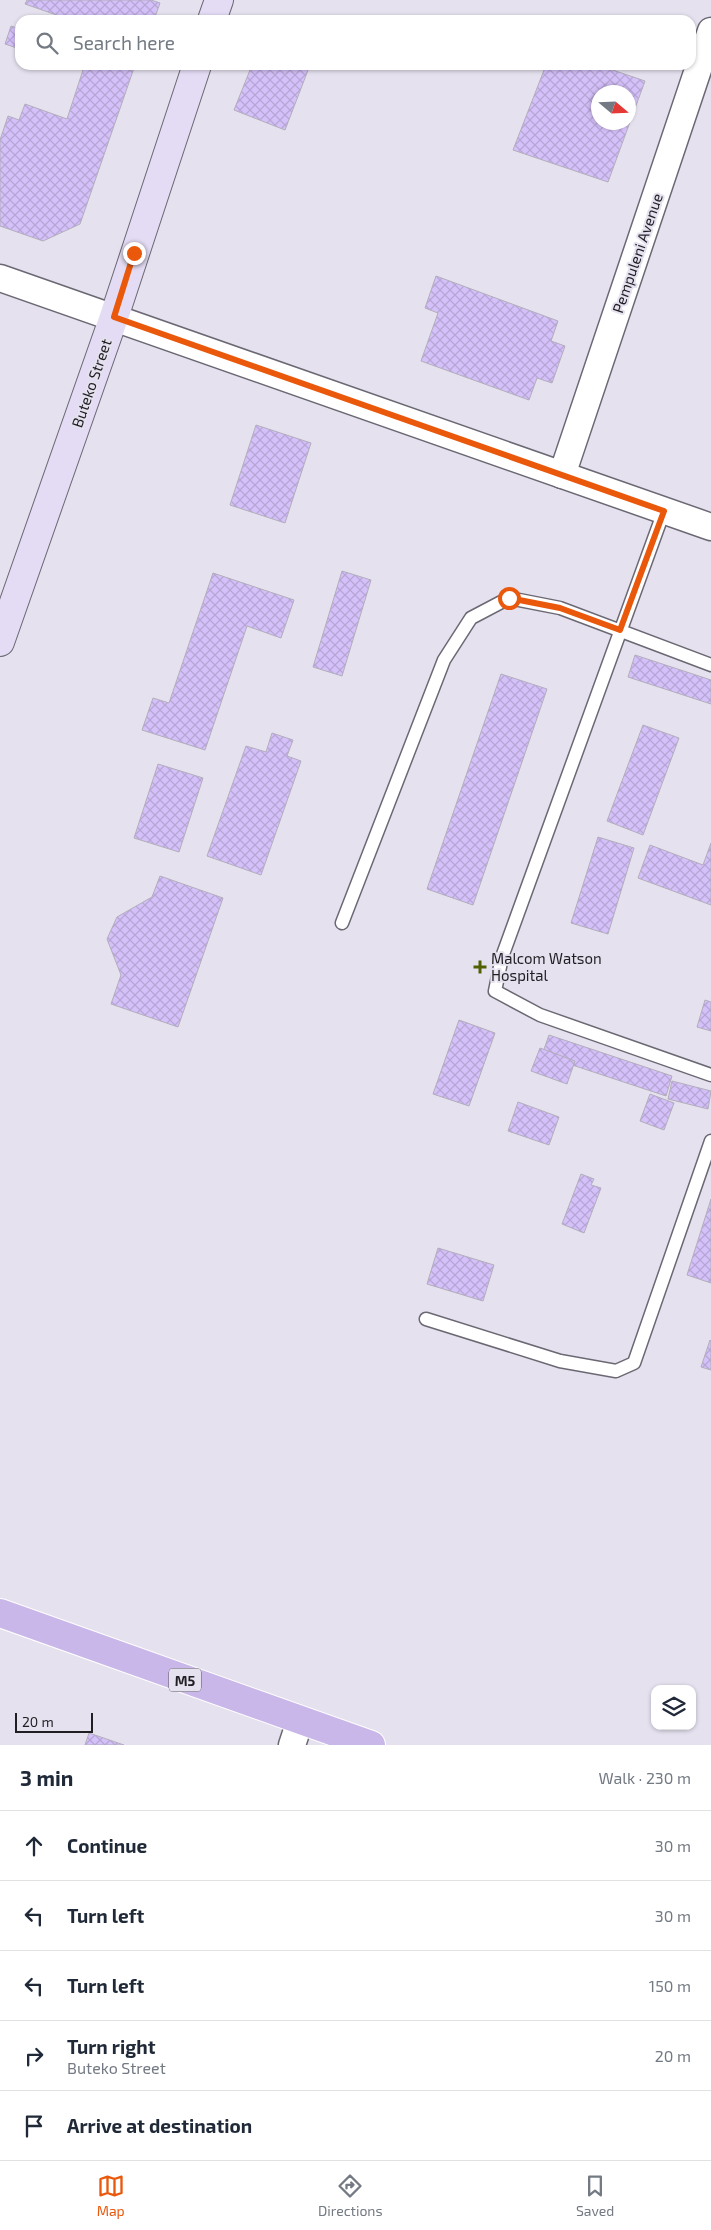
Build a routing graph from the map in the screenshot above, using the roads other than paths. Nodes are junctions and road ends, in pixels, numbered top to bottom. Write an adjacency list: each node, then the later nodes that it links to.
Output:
1 (219, 0): 2 (street)
2 (214, 15)
3 (711, 32): 7 (street, Pempuleni Avenue)
4 (195, 70): 6 (street, Buteko Street)
5 (0, 278): 6 (street)
6 (114, 317): 7 (street); 11 (street, Buteko Street)
7 (562, 475): 8 (street)
8 (664, 511): 9 (street); 10 (lane)
9 (711, 527)
10 (620, 630): 12 (lane); 13 (lane); 14 (lane)
11 (0, 642)
12 (711, 665)
13 (342, 922)
14 (711, 1074)
15 (711, 1141): 16 (lane)
16 (426, 1319)
17 (0, 1613): 18 (main road, M5)
18 (296, 1733): 19 (main road, M5)
19 (371, 1745)

